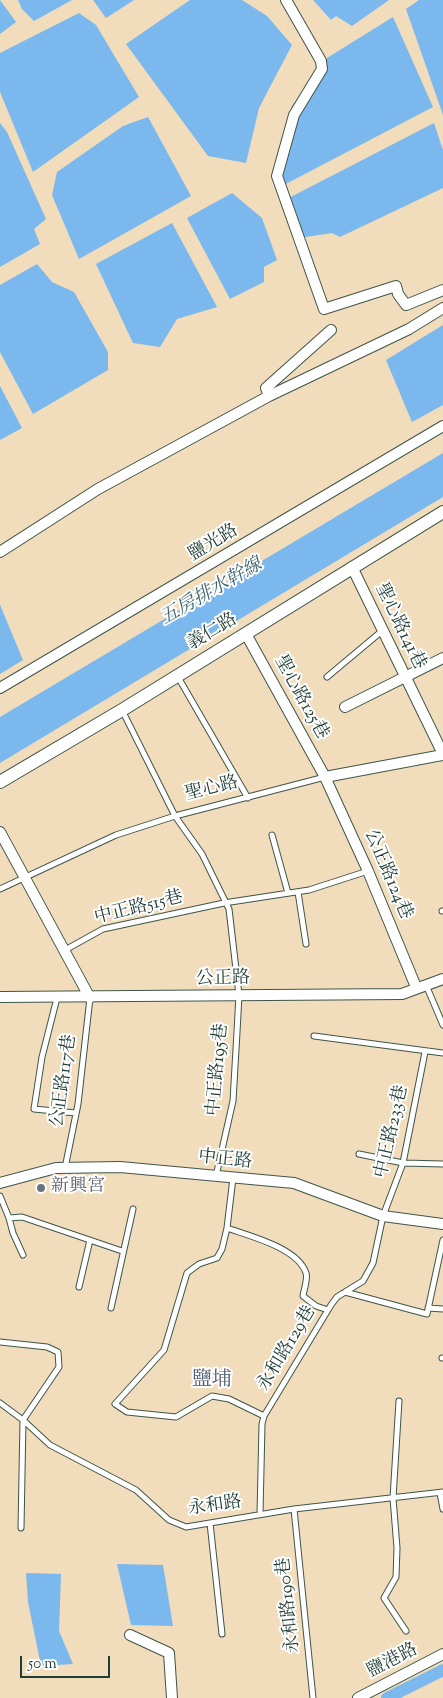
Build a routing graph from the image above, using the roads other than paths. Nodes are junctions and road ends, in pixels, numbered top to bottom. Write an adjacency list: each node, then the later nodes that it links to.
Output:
1 (286, 0): 2 (street)
2 (443, 290)
3 (443, 308): 5 (street)
4 (331, 330): 5 (street)
5 (269, 396): 8 (street)
6 (443, 426): 16 (street, 鹽光路)
7 (443, 512): 9 (street, 義仁路)
8 (0, 552)
9 (352, 567): 10 (street, 聖心路141巷); 11 (street, 義仁路)
10 (382, 631): 14 (lane); 15 (street, 聖心路141巷)
11 (246, 634): 13 (street, 義仁路); 20 (street, 聖心路125巷)
12 (443, 658): 15 (street)
13 (177, 674): 18 (street, 義仁路); 22 (lane)
14 (327, 677)
15 (405, 678): 17 (street); 19 (street, 聖心路141巷)
16 (0, 688)
17 (345, 707)
18 (122, 710): 21 (street, 義仁路); 23 (lane, 中正路195巷)
19 (443, 755): 20 (street, 聖心路)
20 (325, 777): 22 (lane, 聖心路); 26 (street, 公正路124巷)
21 (0, 782)
22 (248, 798): 23 (lane, 聖心路)
23 (175, 816): 27 (lane, 聖心路); 31 (lane, 中正路195巷)
24 (0, 832): 27 (street)
25 (272, 835): 30 (lane)
26 (368, 871): 29 (lane, 中正路515巷); 35 (street, 公正路124巷)
27 (25, 878): 28 (lane, 聖心路); 33 (street)
28 (0, 889)
29 (298, 892): 30 (lane, 中正路515巷); 32 (lane)
30 (288, 893): 31 (lane, 中正路515巷)
31 (224, 903): 33 (lane, 中正路515巷); 36 (lane, 中正路195巷)
32 (306, 944)
33 (64, 951): 39 (street)
34 (443, 979): 35 (street, 公正路)
35 (421, 986): 36 (street, 公正路); 40 (lane)
36 (238, 995): 39 (street, 公正路); 49 (lane, 中正路195巷)
37 (0, 997): 38 (street, 公正路)
38 (57, 998): 39 (street, 公正路); 44 (lane)
39 (90, 998): 44 (lane, 公正路117巷)
40 (443, 1024)
41 (314, 1036): 42 (lane)
42 (425, 1052): 43 (lane); 46 (lane, 中正路233巷)
43 (443, 1053)
44 (76, 1113): 48 (lane, 公正路117巷)
45 (359, 1154): 46 (lane)
46 (403, 1163): 47 (lane); 54 (lane, 中正路233巷)
47 (443, 1164)
48 (65, 1168): 49 (street, 中正路); 51 (street, 中正路)
49 (216, 1176): 50 (street, 中正路)
50 (233, 1178): 54 (street, 中正路); 57 (lane)
51 (0, 1183)
52 (0, 1196): 55 (lane)
53 (133, 1209): 60 (lane)
54 (383, 1216): 56 (street, 中正路); 63 (lane, 永和路129巷)
55 (9, 1218): 58 (lane); 61 (lane)
56 (443, 1224)
57 (227, 1228): 67 (lane); 71 (lane)
58 (90, 1240): 60 (lane); 62 (lane)
59 (443, 1240): 65 (lane)
60 (122, 1251): 64 (lane)
61 (23, 1255)
62 (79, 1287)
63 (344, 1292): 65 (lane); 67 (lane, 永和路129巷)
64 (111, 1308)
65 (428, 1308): 66 (lane)
66 (443, 1309)
67 (328, 1310): 71 (lane, 永和路129巷)
68 (0, 1342): 72 (lane)
69 (399, 1401): 74 (lane)
70 (0, 1403): 72 (lane, 永和路)
71 (264, 1416): 77 (lane, 永和路129巷)
72 (23, 1420): 78 (lane, 永和路); 79 (lane)
73 (442, 1492): 74 (lane, 永和路); 76 (lane)
74 (392, 1498): 75 (lane, 永和路); 80 (lane)
75 (294, 1509): 77 (lane, 永和路); 85 (lane, 永和路190巷)
76 (443, 1509)
77 (260, 1514): 78 (lane, 永和路)
78 (210, 1522): 81 (lane)
79 (21, 1528)
80 (406, 1631)
81 (222, 1634)
82 (130, 1635): 84 (street)
83 (443, 1654): 86 (street, 鹽港路)
84 (172, 1698)
85 (312, 1698)
86 (358, 1698)

